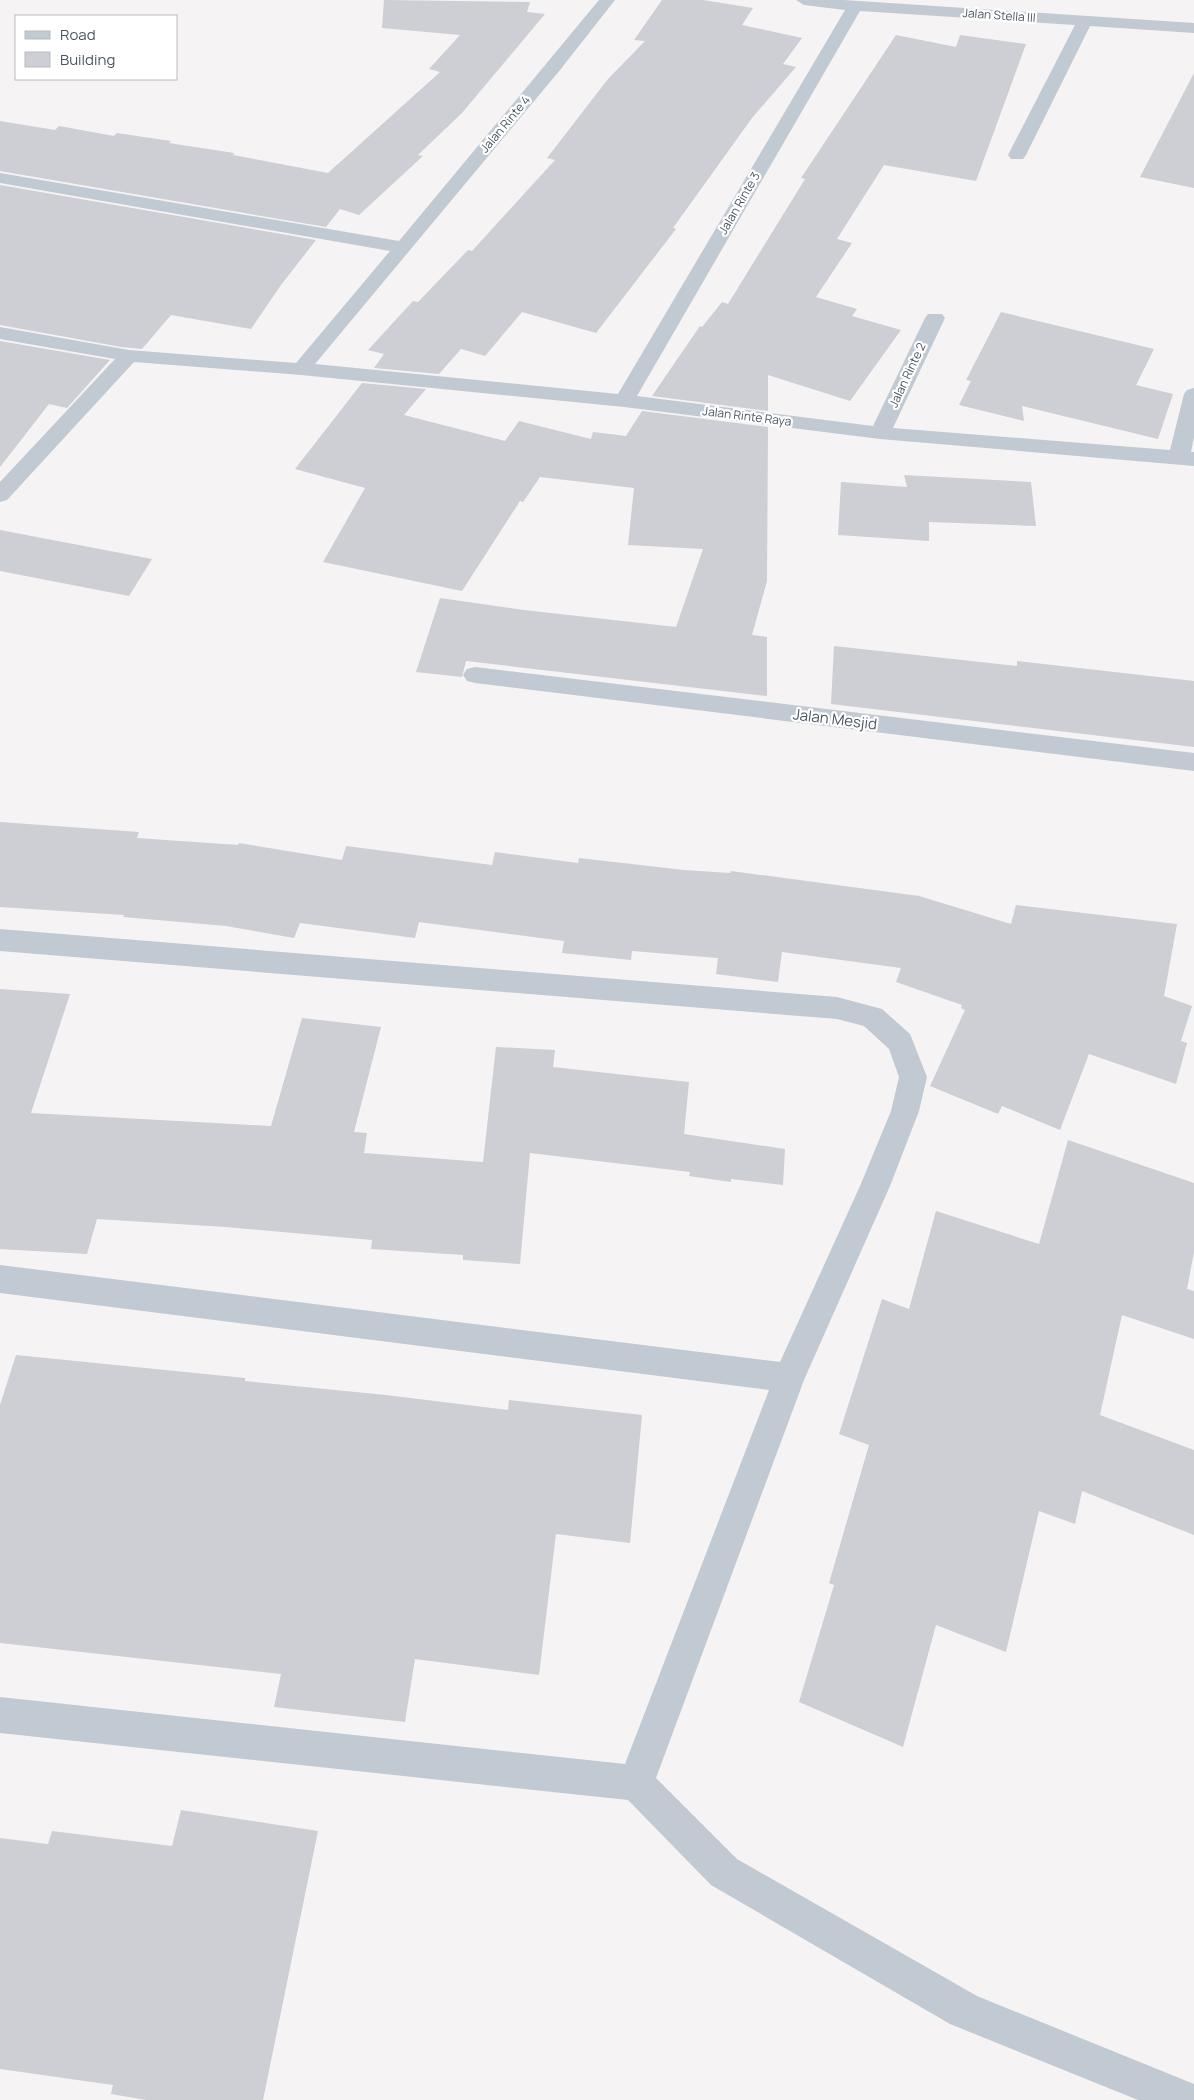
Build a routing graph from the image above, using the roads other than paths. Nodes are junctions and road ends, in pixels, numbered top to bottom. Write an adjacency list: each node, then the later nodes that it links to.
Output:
1 (606, 0): 8 (street, Jalan Rinte 4)
2 (804, 0): 3 (street, Jalan Stella III)
3 (854, 6): 4 (street, Jalan Stella III); 14 (street, Jalan Rinte 3)
4 (1085, 21): 5 (street, Jalan Stella III); 6 (street)
5 (1194, 28)
6 (1017, 155)
7 (0, 178): 8 (street)
8 (402, 246): 12 (street, Jalan Rinte 4)
9 (935, 318): 15 (street, Jalan Rinte 2)
10 (0, 334): 11 (street, Jalan Rinte Raya)
11 (129, 356): 12 (street, Jalan Rinte Raya); 17 (street)
12 (301, 369): 14 (street, Jalan Rinte Raya)
13 (1194, 394): 16 (street)
14 (624, 401): 15 (street, Jalan Rinte Raya)
15 (880, 433): 16 (street, Jalan Rinte Raya)
16 (1186, 458)
17 (0, 495)
18 (476, 675): 19 (street, Jalan Mesjid)
19 (1194, 762)
20 (0, 940): 22 (street)
21 (0, 1278): 22 (street)
22 (789, 1378): 24 (street)
23 (0, 1715): 24 (street)
24 (636, 1783): 25 (street)
25 (1186, 2100)

